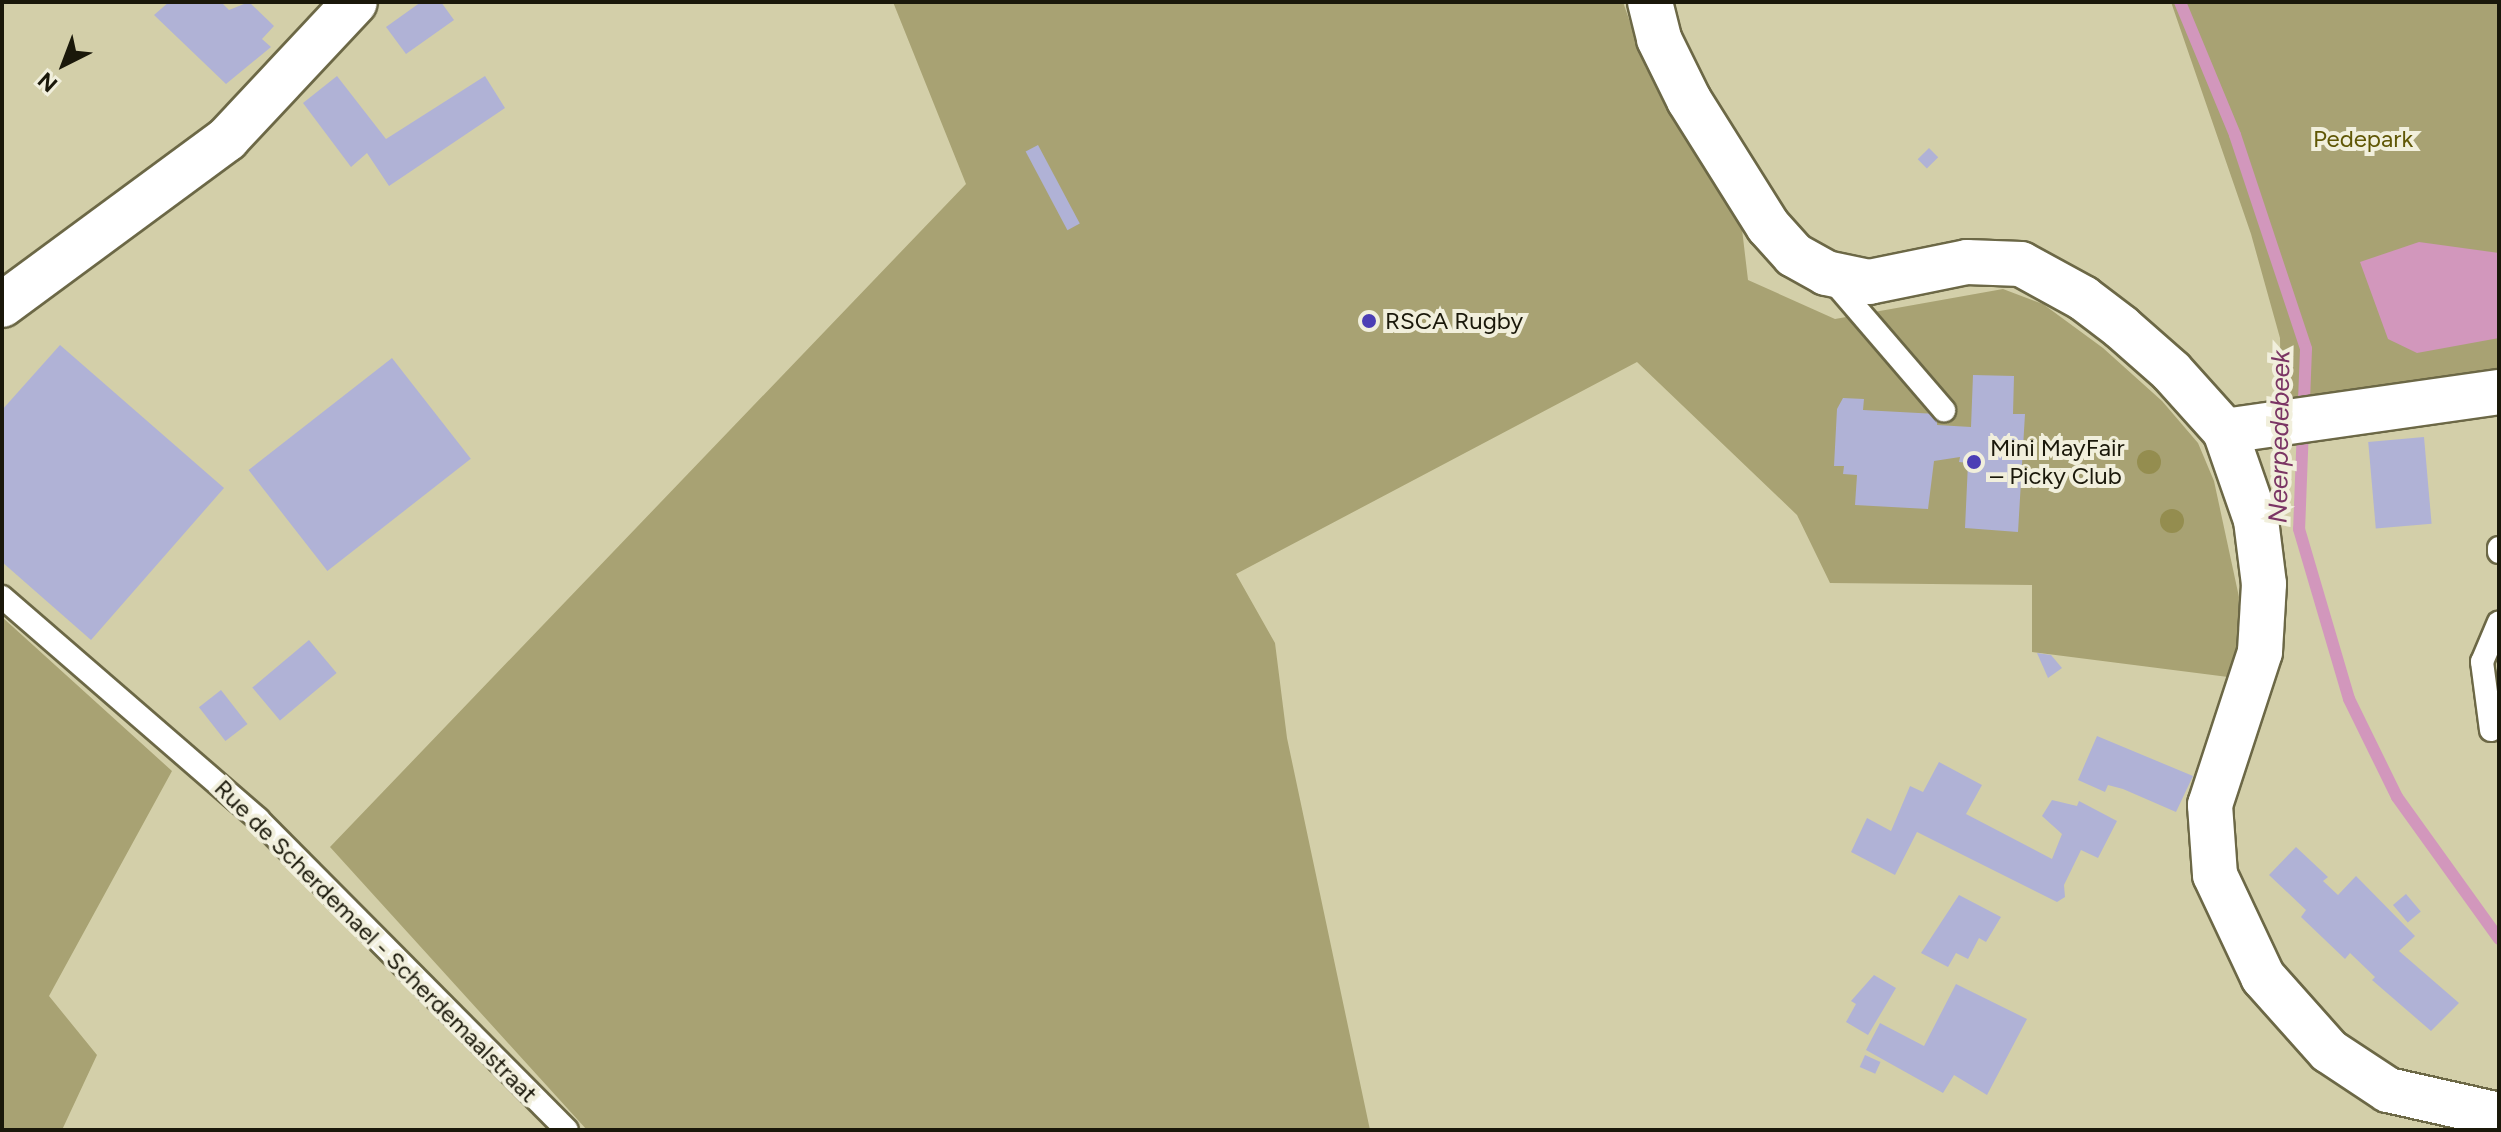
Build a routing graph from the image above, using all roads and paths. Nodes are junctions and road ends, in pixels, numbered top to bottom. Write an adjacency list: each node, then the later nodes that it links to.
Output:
1 (355, 2): 4 (street)
2 (1650, 2): 3 (street)
3 (1826, 273): 6 (lane); 7 (street)
4 (2, 305)
5 (2499, 392): 7 (street)
6 (1944, 410)
7 (2225, 431): 11 (street)
8 (2, 597): 12 (lane, Rue de Scherdemael - Scherdemaalstraat)
9 (2499, 622): 10 (lane)
10 (2491, 730)
11 (2499, 1115)
12 (567, 1130)

